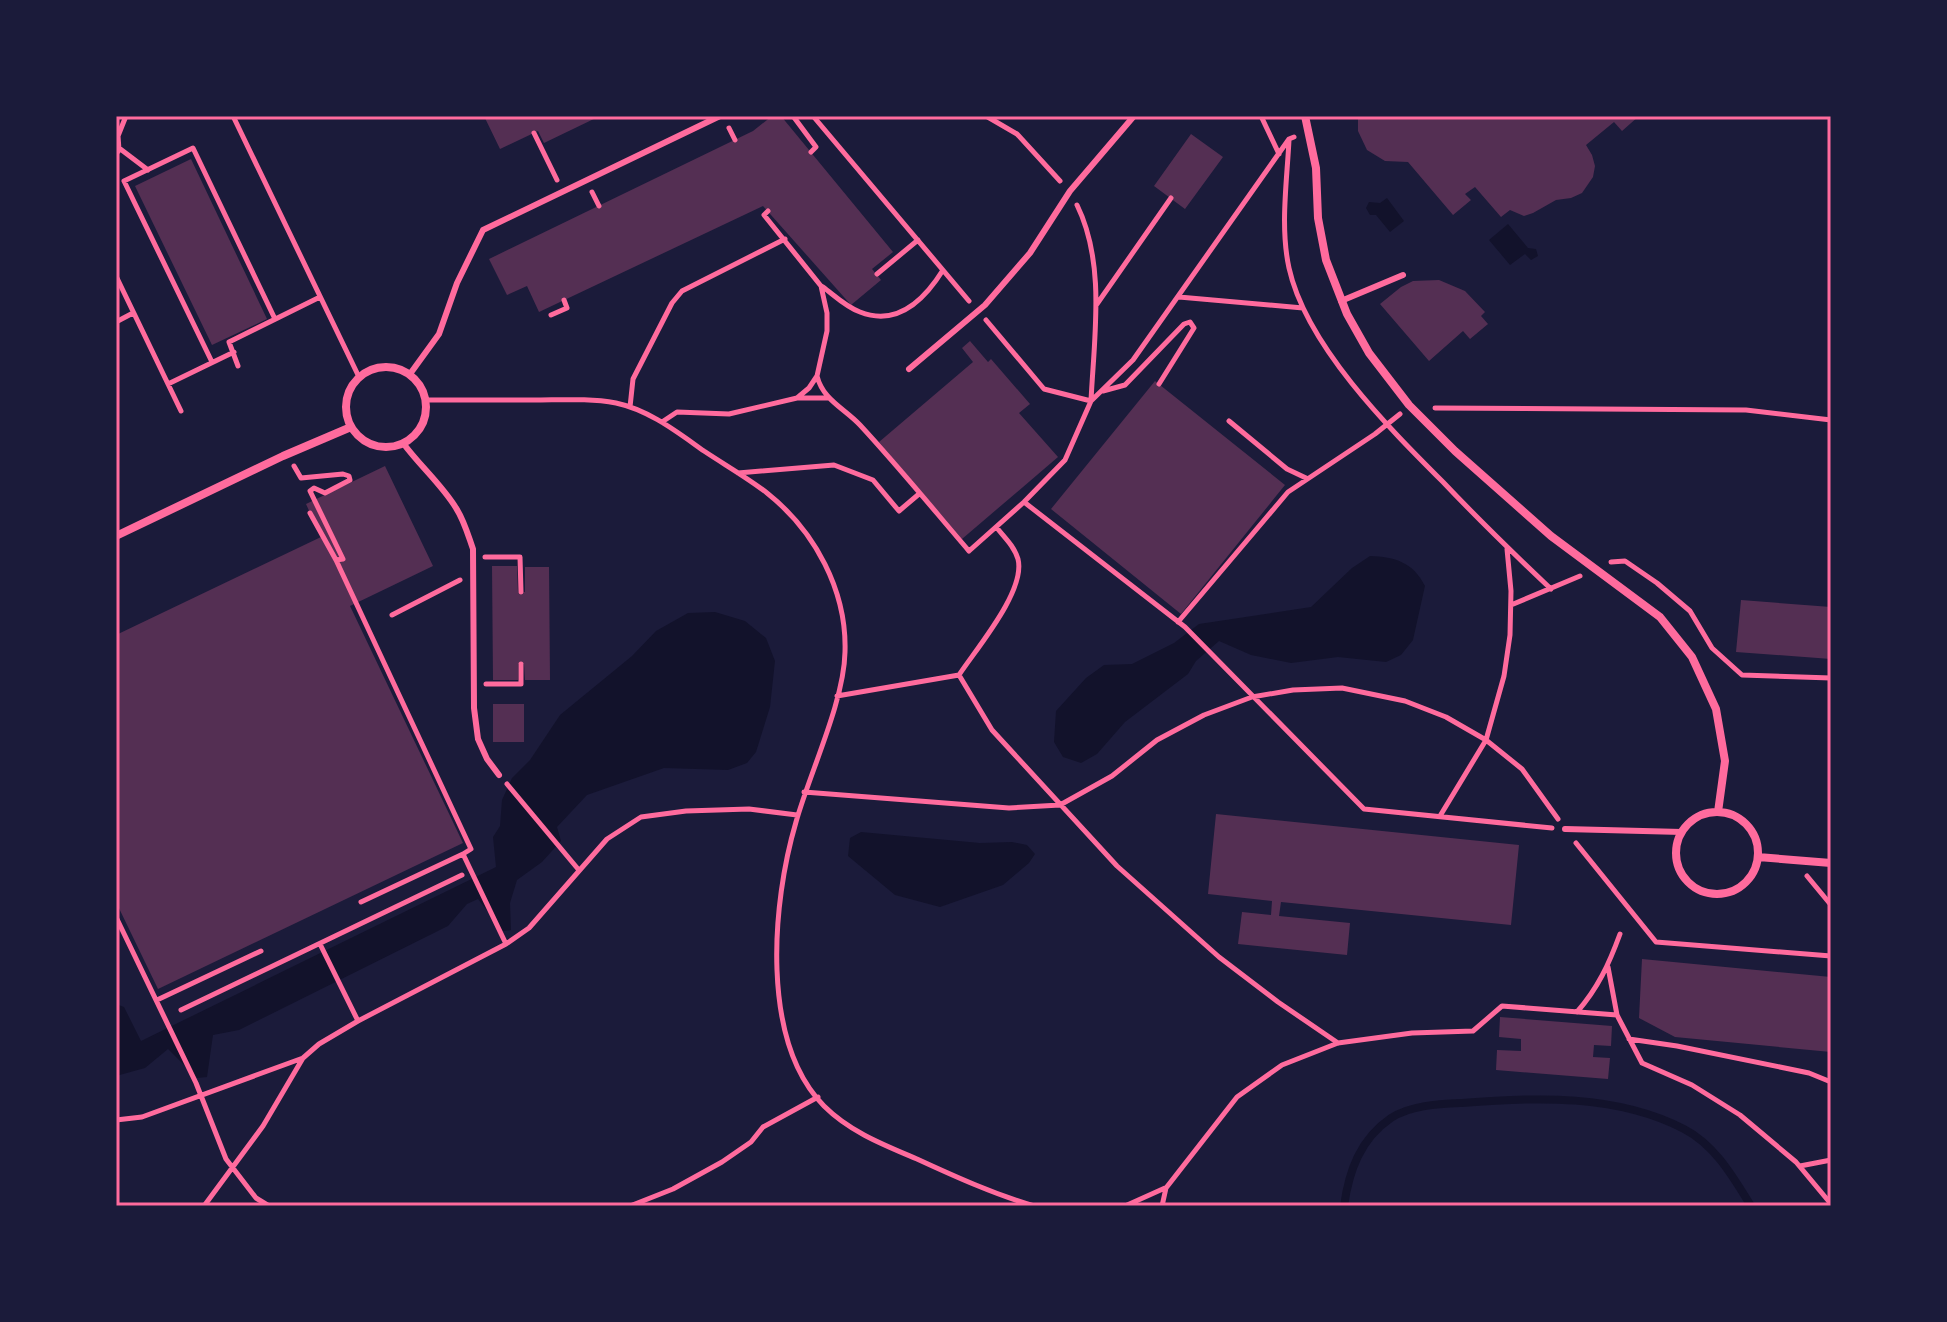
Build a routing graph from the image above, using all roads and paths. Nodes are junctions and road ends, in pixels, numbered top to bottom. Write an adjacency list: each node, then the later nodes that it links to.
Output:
1 (126, 116): 12 (path)
2 (233, 116): 29 (path)
3 (720, 116): 18 (lane)
4 (793, 116): 13 (path)
5 (813, 116): 22 (path)
6 (986, 116): 17 (path)
7 (1134, 116): 17 (lane)
8 (1261, 116): 14 (path)
9 (1305, 116): 10 (street)
10 (1310, 130): 14 (path); 32 (street)
11 (534, 133): 18 (path)
12 (117, 151): 15 (path)
13 (811, 152)
14 (1279, 154): 30 (path)
15 (151, 168): 16 (path); 37 (path); 41 (path)
16 (158, 175)
17 (1070, 191): 33 (path); 43 (lane)
18 (562, 192): 44 (lane)
19 (1171, 198): 33 (path)
20 (768, 211): 21 (path)
21 (785, 239): 28 (path); 55 (path)
22 (918, 240): 23 (path); 24 (path)
23 (943, 270): 27 (path); 28 (path)
24 (877, 274)
25 (1403, 275): 32 (lane)
26 (116, 276): 35 (path)
27 (953, 283)
28 (821, 286): 45 (path)
29 (320, 297): 37 (path); 46 (path)
30 (1178, 297): 34 (path); 49 (path)
31 (564, 300): 36 (path)
32 (1341, 301): 54 (street)
33 (1096, 305): 53 (path)
34 (1303, 308)
35 (133, 313): 38 (path); 47 (path)
36 (551, 315)
37 (275, 319): 40 (path)
38 (116, 322)
39 (1001, 338): 53 (path)
40 (234, 352): 41 (path); 42 (path)
41 (212, 362): 47 (path)
42 (238, 366)
43 (909, 369)
44 (410, 374): 46 (street); 52 (street)
45 (817, 376): 50 (path); 51 (path)
46 (359, 377): 60 (street)
47 (168, 384): 56 (path)
48 (1159, 384): 49 (path)
49 (1102, 391): 53 (path)
50 (797, 398): 51 (path); 59 (path)
51 (828, 398): 65 (path)
52 (426, 400): 55 (path); 61 (street)
53 (1091, 401): 66 (path)
54 (1409, 405): 57 (path); 64 (path); 73 (street)
55 (630, 407): 59 (path)
56 (181, 411)
57 (1831, 420)
58 (1229, 421): 64 (path)
59 (662, 422): 63 (path)
60 (351, 427): 61 (street); 62 (street)
61 (403, 443): 71 (lane)
62 (287, 455): 69 (street); 72 (path)
63 (737, 473): 65 (path); 83 (path)
64 (1307, 478): 78 (path)
65 (919, 494): 68 (path)
66 (1024, 502): 68 (path); 78 (path)
67 (310, 513): 72 (path)
68 (997, 528): 80 (path)
69 (116, 536)
70 (1507, 548): 76 (path)
71 (474, 557): 74 (lane); 75 (path)
72 (336, 560): 94 (path)
73 (1595, 569): 76 (path); 81 (path); 89 (street)
74 (475, 573): 77 (path); 82 (lane)
75 (521, 592)
76 (1511, 605): 85 (path)
77 (392, 615)
78 (1178, 622): 84 (path)
79 (521, 664): 82 (path)
80 (959, 675): 83 (path); 88 (path)
81 (1831, 678)
82 (474, 684): 86 (lane)
83 (837, 696): 87 (path)
84 (1252, 697): 85 (path); 88 (path); 91 (path)
85 (1486, 740): 91 (path); 92 (path)
86 (499, 775): 98 (path)
87 (804, 792): 88 (path); 90 (path)
88 (1060, 805): 115 (path)
89 (1718, 812): 93 (street); 95 (street)
90 (797, 815): 98 (path); 119 (path)
91 (1440, 816): 92 (path)
92 (1565, 829): 93 (lane); 107 (path)
93 (1682, 832): 95 (street)
94 (464, 857): 100 (path); 104 (path)
95 (1758, 857): 96 (street)
96 (1803, 860): 97 (street); 101 (path)
97 (1831, 863)
98 (578, 869): 104 (path)
99 (462, 875): 105 (path)
100 (361, 902)
101 (1831, 905)
102 (116, 917): 109 (path)
103 (1620, 934): 108 (path)
104 (504, 941): 113 (path)
105 (320, 945): 110 (path); 113 (path)
106 (261, 951): 109 (path)
107 (1831, 956)
108 (1608, 967): 111 (path); 112 (path)
109 (157, 1000): 118 (path)
110 (181, 1010)
111 (1577, 1012): 112 (path); 115 (path)
112 (1617, 1015): 114 (path)
113 (358, 1021): 116 (path)
114 (1628, 1039): 117 (path); 122 (path)
115 (1338, 1043): 124 (path)
116 (303, 1058): 118 (path); 123 (path)
117 (1831, 1082)
118 (202, 1095): 120 (path); 123 (path)
119 (818, 1097): 128 (path); 129 (path)
120 (116, 1120)
121 (1831, 1160): 122 (path)
122 (1799, 1166): 125 (path)
123 (233, 1169): 126 (path); 127 (path)
124 (1166, 1188): 130 (path); 131 (path)
125 (1831, 1204)
126 (204, 1206)
127 (269, 1206)
128 (630, 1206)
129 (1034, 1206)
130 (1125, 1206)
131 (1162, 1206)

